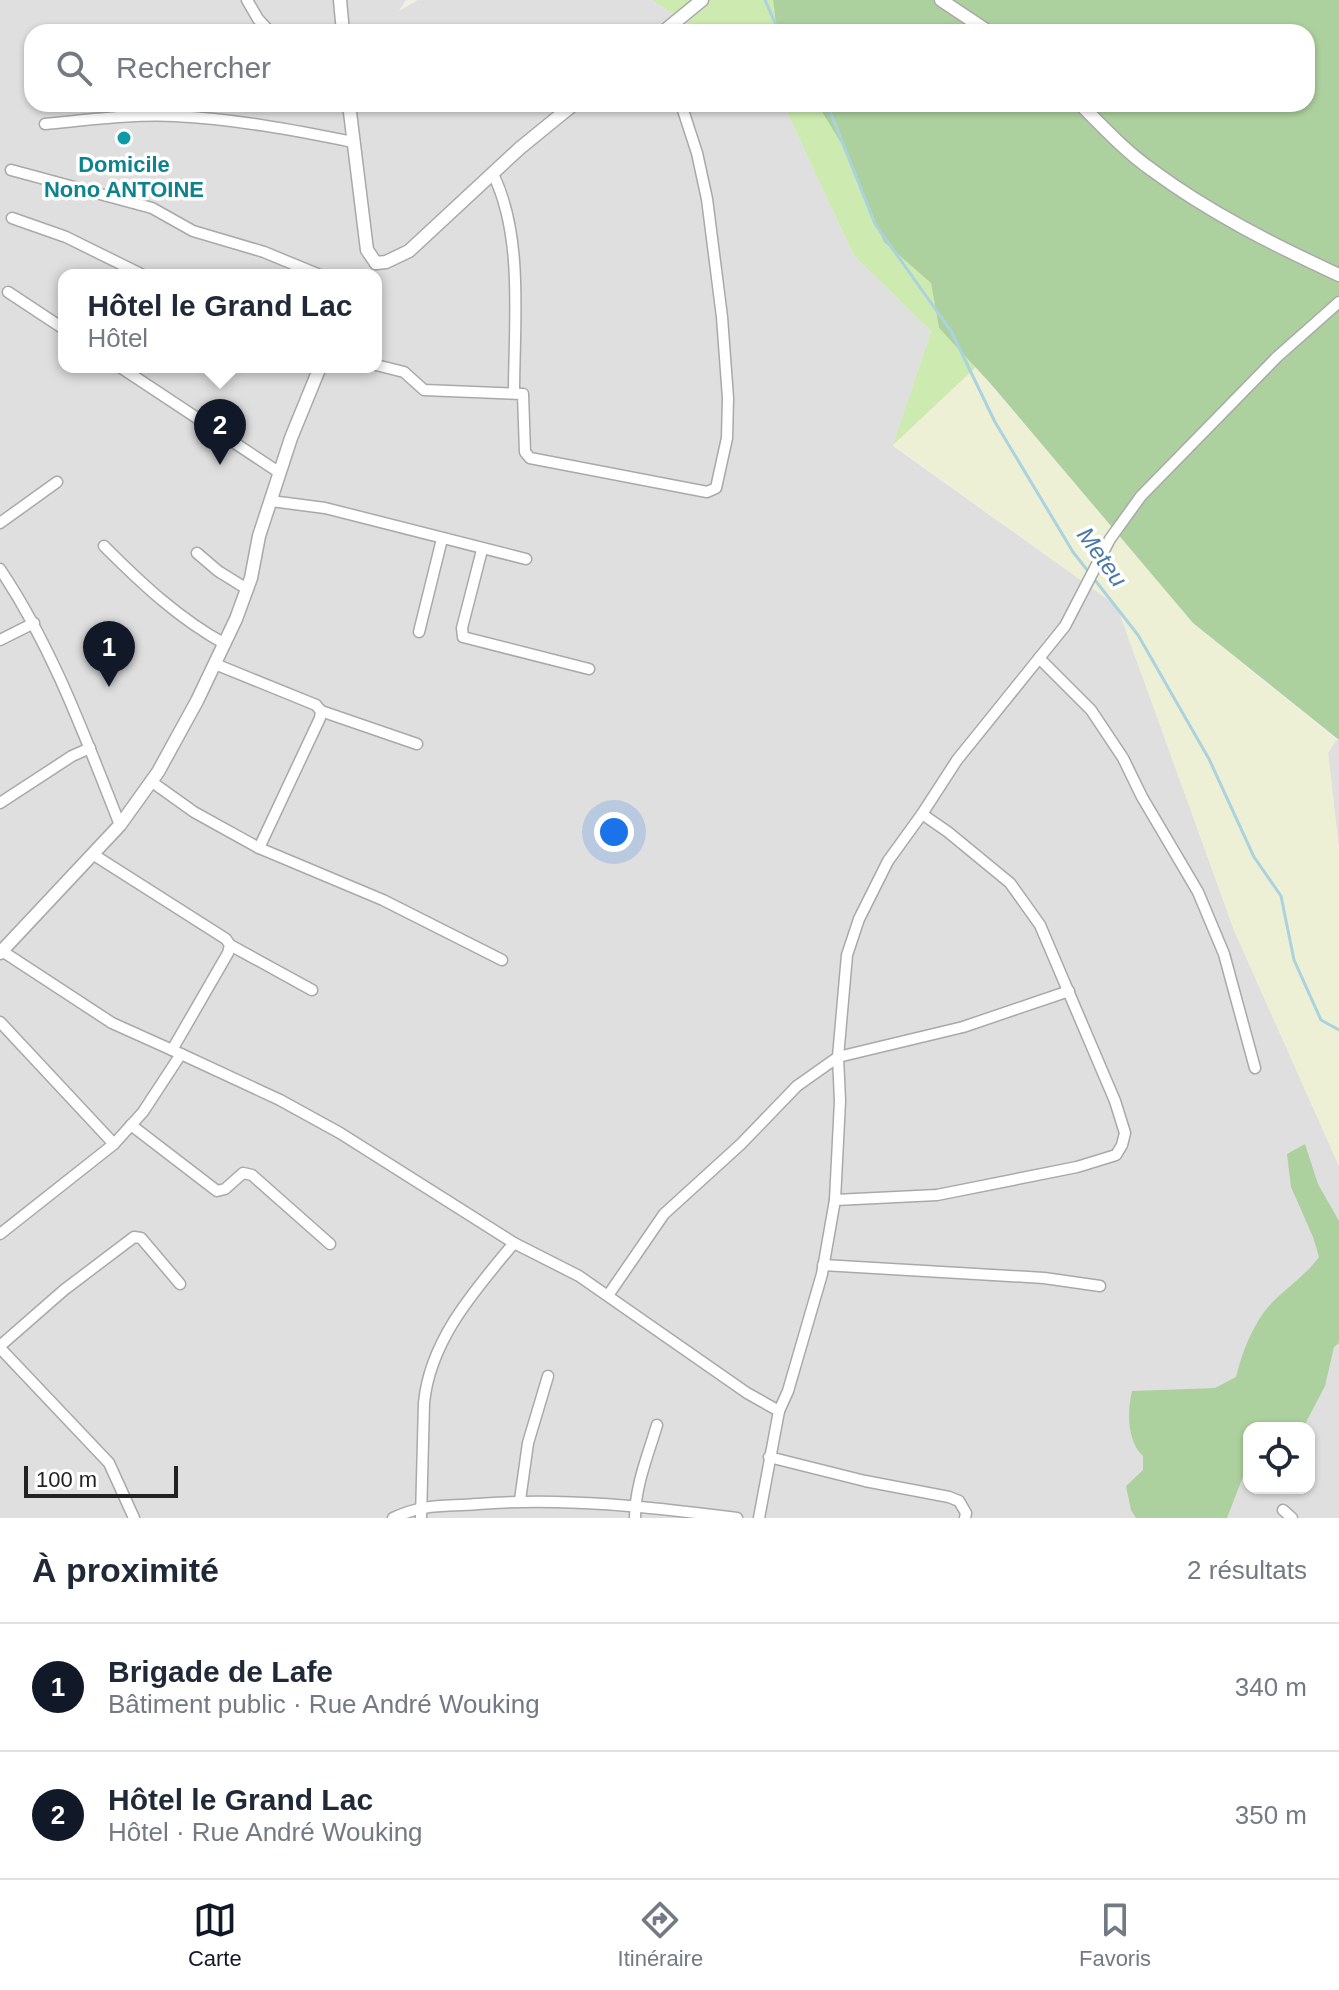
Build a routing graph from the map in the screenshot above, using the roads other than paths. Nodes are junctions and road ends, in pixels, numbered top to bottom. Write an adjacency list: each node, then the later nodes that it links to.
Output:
1 (247, 0): 5 (street)
2 (340, 0): 6 (street)
3 (702, 0): 7 (street)
4 (941, 0): 8 (street)
5 (263, 24)
6 (342, 24)
7 (673, 24)
8 (977, 24)
9 (350, 112): 14 (street)
10 (565, 112): 16 (street)
11 (684, 112): 29 (street)
12 (1088, 112): 22 (street)
13 (45, 124): 14 (street)
14 (353, 142): 18 (street)
15 (11, 170): 20 (street)
16 (493, 174): 18 (street); 29 (street)
17 (12, 218): 19 (street)
18 (376, 263): 21 (street)
19 (131, 269)
20 (305, 269)
21 (372, 269)
22 (1339, 275)
23 (8, 292): 25 (street)
24 (1339, 302): 45 (street)
25 (58, 325)
26 (382, 366): 29 (street)
27 (129, 373): 30 (street)
28 (317, 373): 30 (street)
29 (514, 393)
30 (280, 473): 32 (street)
31 (57, 482): 33 (street)
32 (271, 501): 34 (street); 40 (street)
33 (0, 523)
34 (442, 539): 36 (street); 42 (street)
35 (104, 546): 44 (street)
36 (482, 550): 38 (street); 47 (street)
37 (197, 553): 40 (street)
38 (526, 559)
39 (0, 569): 41 (street)
40 (247, 589): 44 (street)
41 (34, 623): 43 (street); 50 (street)
42 (419, 632)
43 (0, 640)
44 (225, 644): 46 (street)
45 (1039, 658): 53 (street); 65 (street)
46 (215, 664): 48 (street); 51 (street)
47 (589, 669)
48 (321, 711): 49 (street); 55 (street)
49 (417, 744)
50 (90, 748): 52 (street); 54 (street)
51 (152, 782): 54 (street); 55 (street)
52 (0, 803)
53 (922, 814): 61 (street); 64 (street)
54 (120, 825): 56 (street)
55 (259, 848): 59 (street)
56 (94, 855): 57 (street); 58 (street)
57 (230, 945): 60 (street); 63 (street)
58 (1, 952): 63 (street)
59 (502, 960)
60 (312, 990)
61 (1069, 991): 64 (street); 68 (street)
62 (0, 1022): 67 (street)
63 (177, 1052): 66 (street); 70 (street)
64 (838, 1057): 68 (street); 75 (street)
65 (1255, 1068)
66 (131, 1125): 67 (street); 71 (street)
67 (114, 1144): 69 (street)
68 (835, 1200): 72 (street)
69 (0, 1234)
70 (514, 1243): 75 (street); 84 (street)
71 (330, 1244)
72 (823, 1265): 74 (street); 78 (street)
73 (180, 1284): 76 (street)
74 (1100, 1286)
75 (609, 1294): 78 (street)
76 (0, 1347): 85 (street)
77 (548, 1376): 81 (street)
78 (779, 1411): 80 (street)
79 (657, 1425): 82 (street)
80 (769, 1457): 89 (street); 90 (street)
81 (520, 1500): 82 (street); 84 (street)
82 (635, 1504): 87 (street); 88 (street)
83 (1283, 1510): 91 (street)
84 (421, 1512): 86 (street)
85 (134, 1518)
86 (393, 1518)
87 (635, 1518)
88 (737, 1518)
89 (759, 1518)
90 (965, 1518)
91 (1292, 1518)

